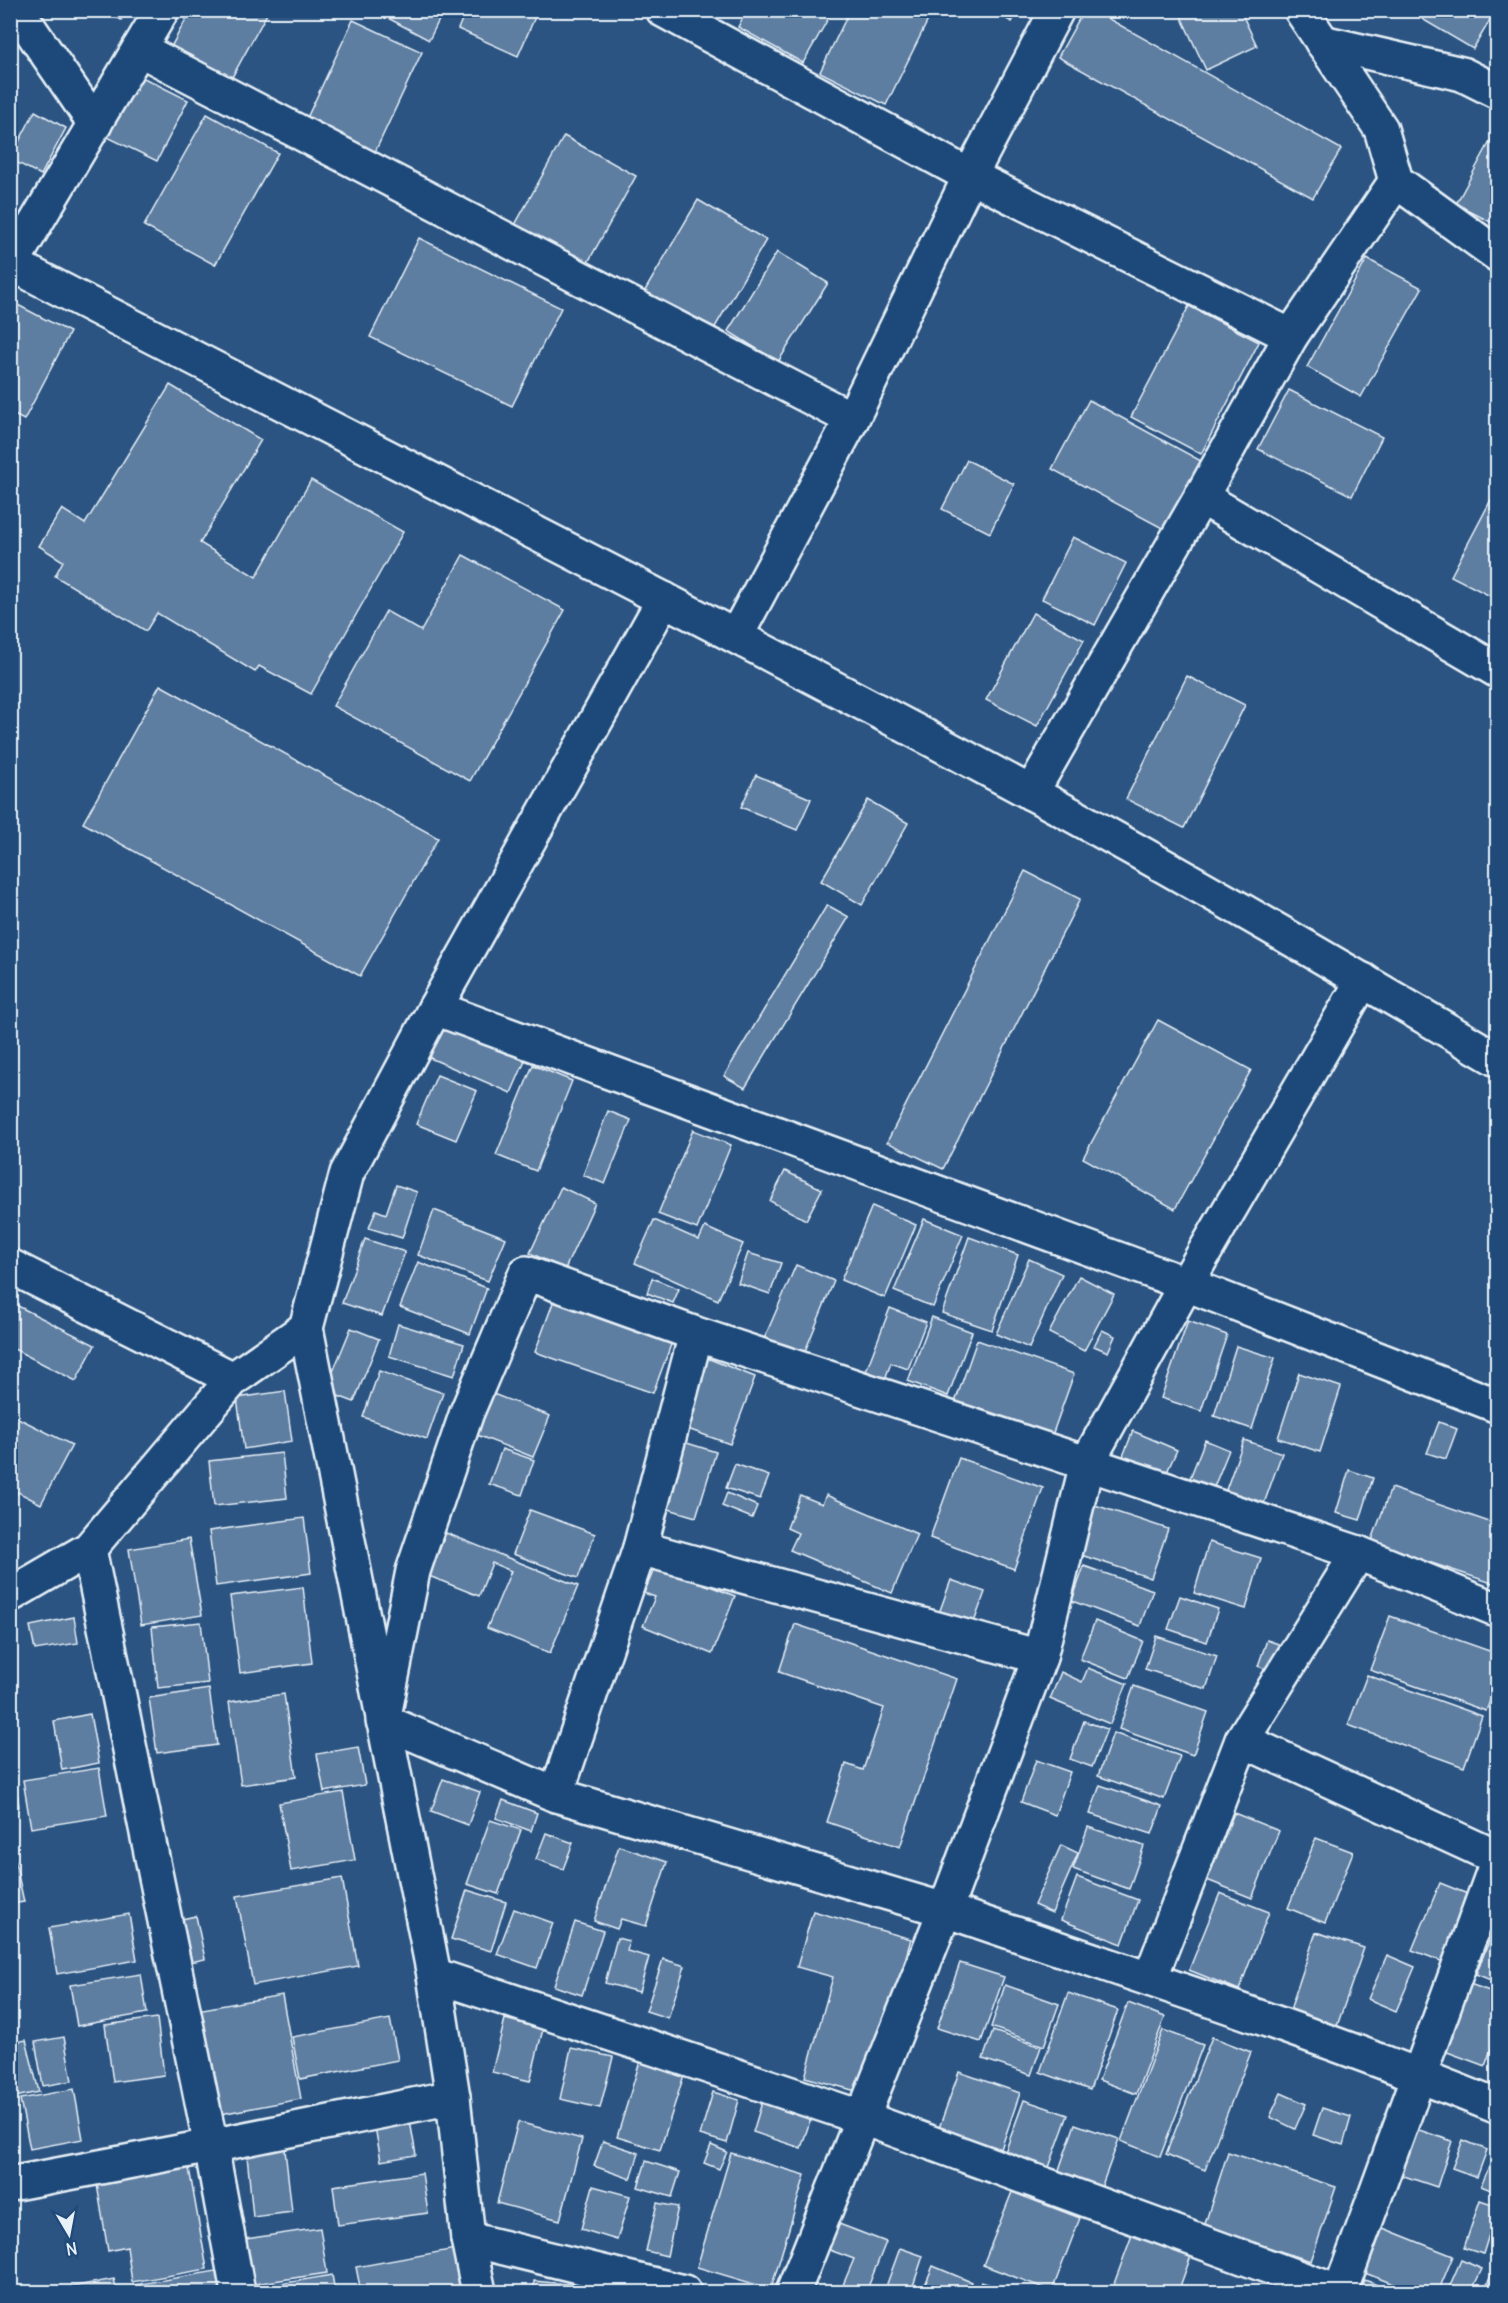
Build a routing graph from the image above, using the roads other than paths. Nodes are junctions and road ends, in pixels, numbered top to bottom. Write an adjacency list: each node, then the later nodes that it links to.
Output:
1 (17, 10): 9 (street)
2 (162, 10): 7 (street)
3 (663, 10): 10 (street)
4 (1057, 10): 10 (street)
5 (1301, 10): 6 (street)
6 (1322, 42): 8 (street); 11 (street)
7 (139, 49): 9 (street); 15 (street)
8 (1497, 92)
9 (95, 124): 13 (street)
10 (970, 176): 14 (street); 15 (street)
11 (1396, 181): 12 (street); 14 (street)
12 (1497, 255)
13 (11, 263): 17 (street)
14 (1291, 336): 16 (street)
15 (852, 419): 18 (street)
16 (1201, 497): 19 (street); 20 (street)
17 (664, 600): 18 (street); 22 (street)
18 (736, 636): 20 (street)
19 (1497, 671)
20 (1031, 793): 21 (street)
21 (1364, 981): 23 (street); 25 (street)
22 (435, 1008): 25 (street); 26 (street)
23 (1497, 1060)
24 (10, 1266): 28 (street)
25 (1186, 1284): 29 (street); 30 (street)
26 (306, 1328): 28 (street); 37 (street)
27 (696, 1334): 30 (street); 31 (street); 37 (street)
28 (233, 1379): 32 (street)
29 (1497, 1406)
30 (1087, 1463): 33 (street); 36 (street)
31 (640, 1548): 36 (street); 39 (street)
32 (89, 1550): 34 (street); 48 (street)
33 (1358, 1553): 35 (street); 38 (street)
34 (10, 1595)
35 (1497, 1610)
36 (1040, 1657): 41 (street)
37 (383, 1720): 39 (street); 42 (street)
38 (1242, 1740): 40 (street); 43 (street)
39 (556, 1795): 41 (street)
40 (1497, 1858): 44 (street)
41 (945, 1910): 43 (street); 47 (street)
42 (434, 1975): 45 (street); 47 (street)
43 (1150, 1979): 44 (street)
44 (1420, 2075): 46 (street); 55 (street)
45 (453, 2097): 48 (street); 50 (street)
46 (1497, 2107)
47 (863, 2118): 54 (street); 55 (street)
48 (211, 2146): 49 (street); 51 (street)
49 (10, 2184)
50 (468, 2239): 52 (street); 53 (street)
51 (238, 2292)
52 (479, 2292)
53 (684, 2292)
54 (793, 2292)
55 (1339, 2292)

